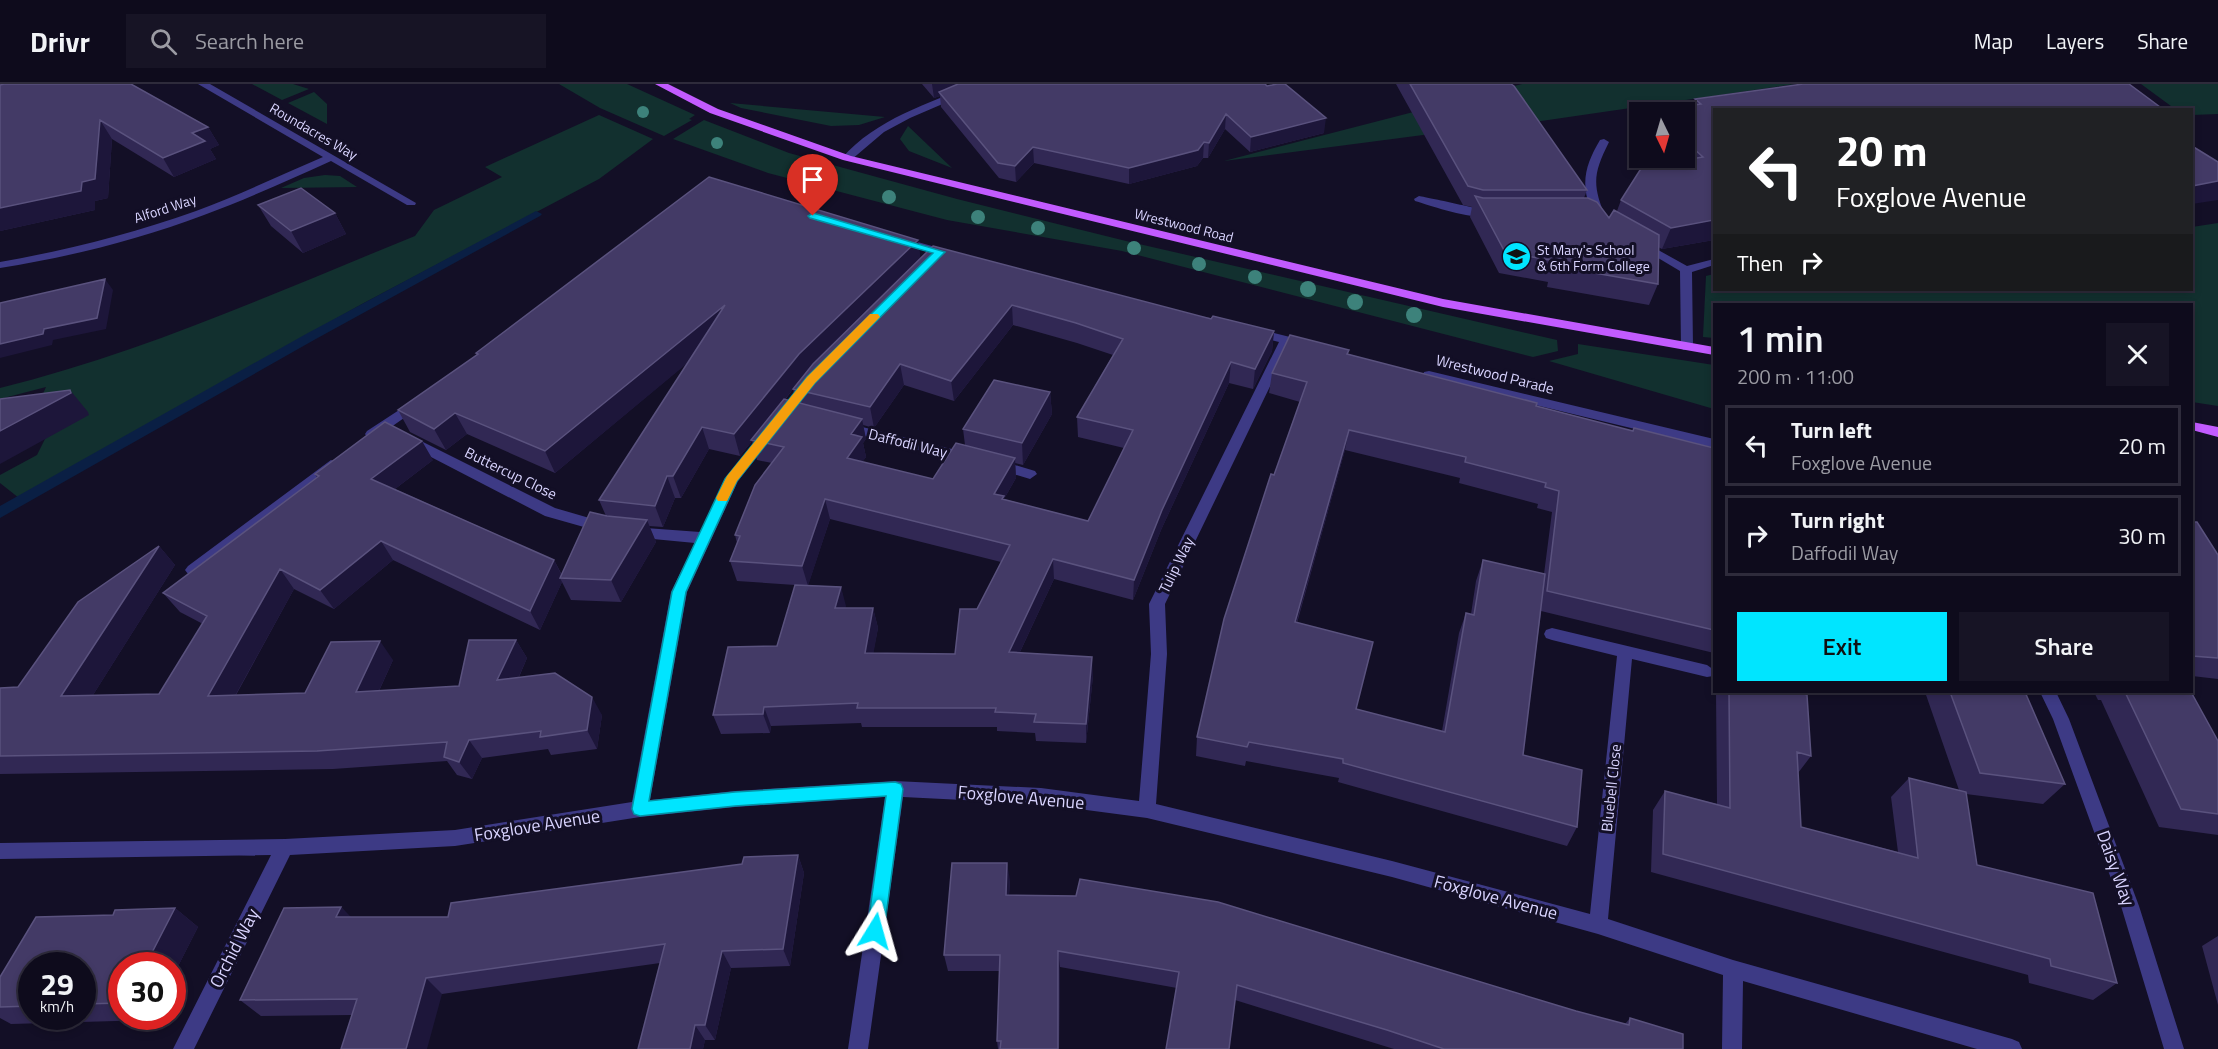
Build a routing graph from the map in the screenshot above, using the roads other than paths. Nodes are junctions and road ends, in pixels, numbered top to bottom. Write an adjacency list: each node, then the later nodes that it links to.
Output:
1 (203, 84): 5 (street, Roundacres Way)
2 (660, 84): 6 (main road, Wrestwood Road)
3 (984, 84): 6 (street)
4 (1604, 142): 10 (street)
5 (332, 157): 8 (street, Roundacres Way); 15 (street, Alford Way)
6 (847, 158): 19 (main road, Wrestwood Road)
7 (1419, 199): 9 (street)
8 (411, 203)
9 (1501, 214)
10 (1582, 214)
11 (1629, 237): 16 (street)
12 (893, 238): 13 (street)
13 (963, 258)
14 (1713, 262): 16 (street)
15 (0, 265)
16 (1686, 270): 19 (street)
17 (1240, 328): 18 (street)
18 (1286, 340): 20 (street); 41 (street, Tulip Way)
19 (1687, 347): 21 (main road, Wrestwood Road)
20 (1321, 349)
21 (1713, 351)
22 (1413, 371): 30 (street, Wrestwood Parade)
23 (429, 393): 26 (street)
24 (778, 420): 33 (street)
25 (830, 423): 32 (street, Daffodil Way)
26 (382, 426): 29 (street); 33 (street, Buttercup Close)
27 (2193, 426): 28 (main road)
28 (2218, 432)
29 (363, 441)
30 (1713, 444)
31 (344, 455): 34 (street)
32 (1030, 474)
33 (704, 538): 40 (street)
34 (193, 570)
35 (1552, 634): 36 (street)
36 (1625, 652): 37 (street); 44 (street, Bluebell Close)
37 (1707, 671)
38 (2048, 693): 50 (street, Daisy Way)
39 (895, 789): 40 (street, Foxglove Avenue); 41 (street, Foxglove Avenue); 47 (street)
40 (640, 809): 42 (street, Foxglove Avenue)
41 (1147, 810): 44 (street, Foxglove Avenue)
42 (285, 847): 43 (street, Foxglove Avenue); 46 (street, Orchid Way)
43 (0, 851)
44 (1598, 925): 45 (street, Foxglove Avenue)
45 (1733, 969): 48 (street); 49 (street, Foxglove Avenue)
46 (183, 1049)
47 (858, 1049)
48 (1732, 1049)
49 (2012, 1049)
50 (2174, 1049)

